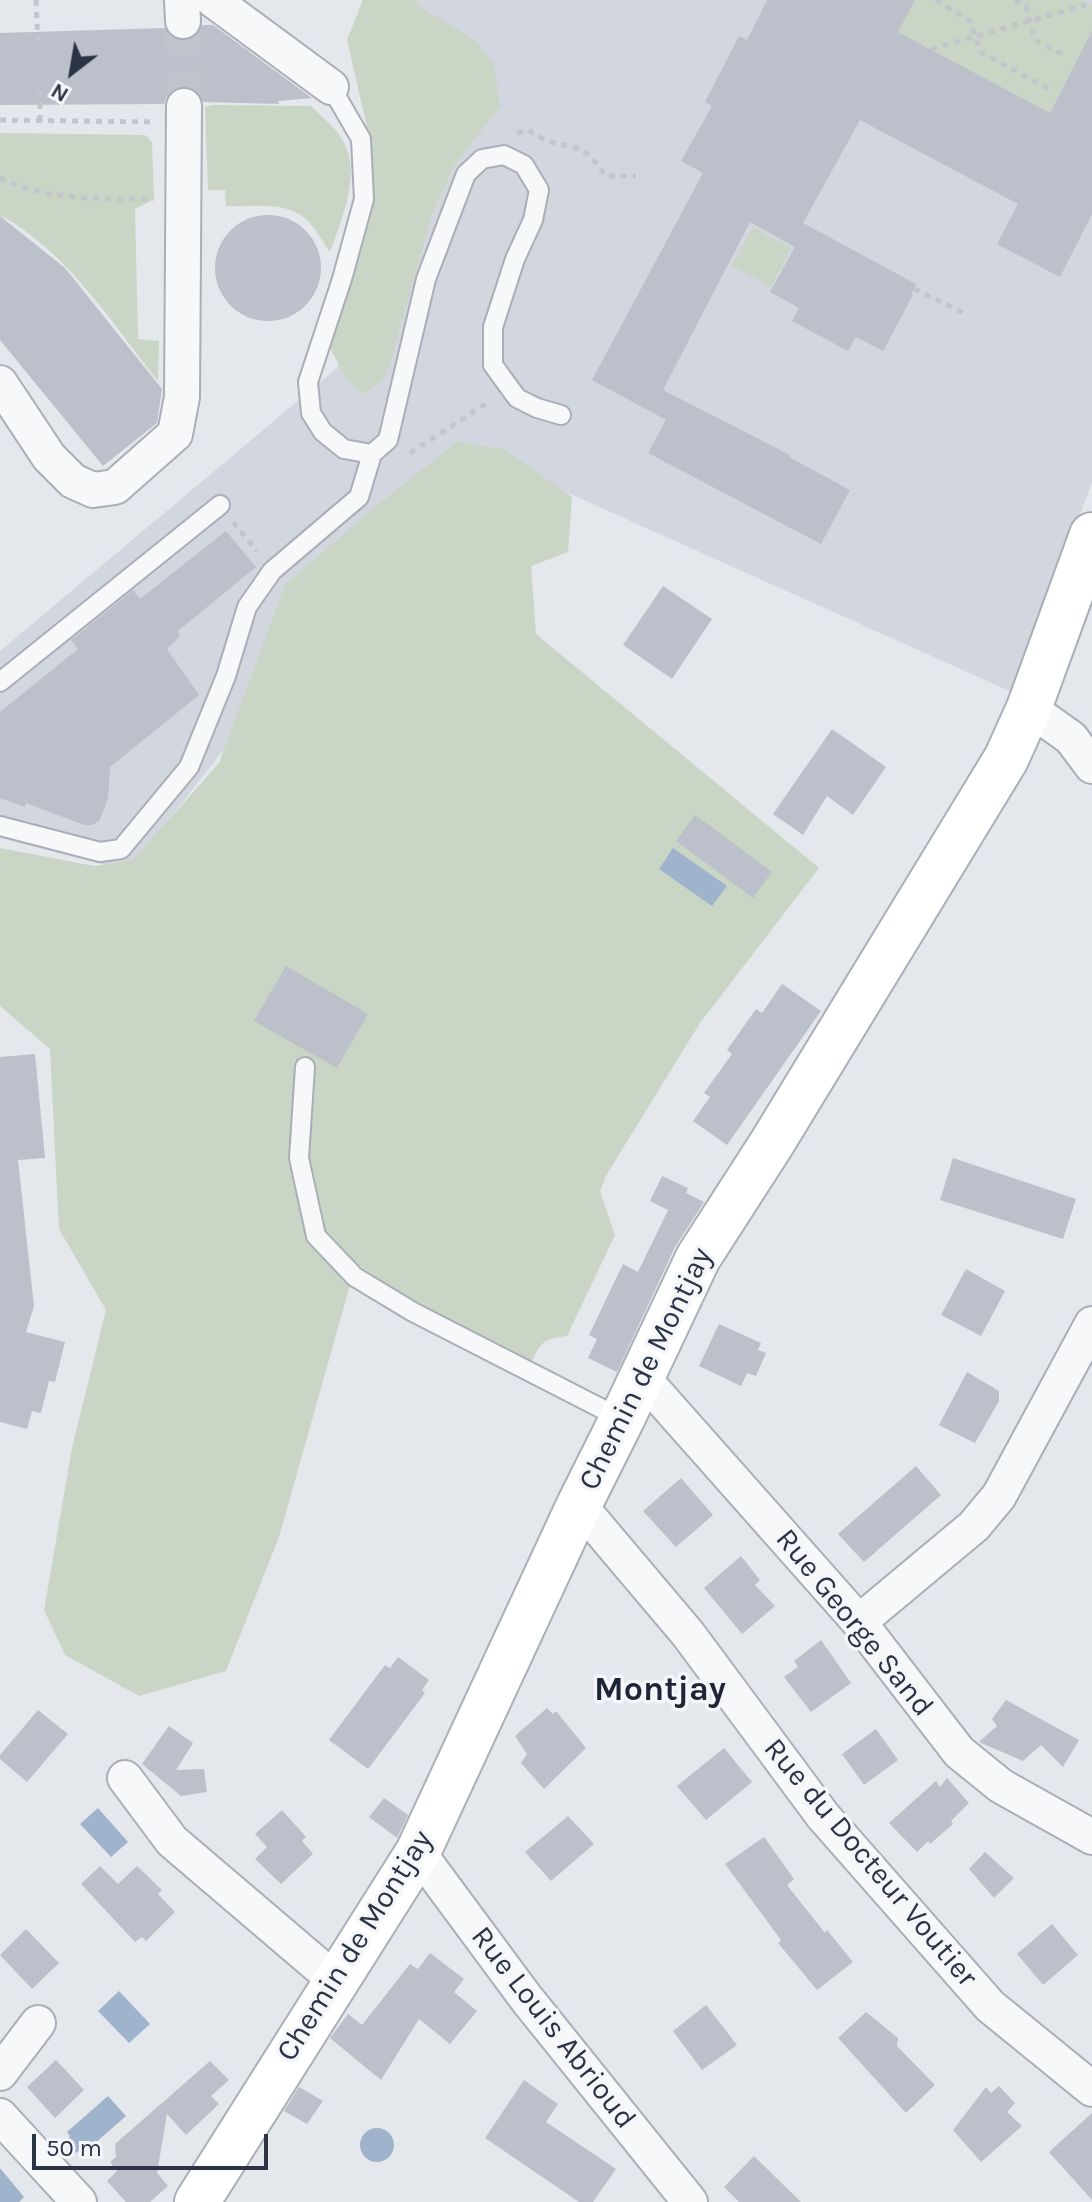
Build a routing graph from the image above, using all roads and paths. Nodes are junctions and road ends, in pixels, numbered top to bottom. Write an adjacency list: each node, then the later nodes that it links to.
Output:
1 (36, 0): 8 (path)
2 (213, 0): 12 (street)
3 (936, 0): 7 (path)
4 (1015, 0): 6 (path)
5 (1092, 3): 6 (path)
6 (1031, 21): 7 (path); 10 (path)
7 (975, 37): 9 (path); 13 (path)
8 (38, 43)
9 (931, 49)
10 (1064, 55)
11 (40, 87): 16 (path)
12 (331, 87): 26 (lane)
13 (1048, 88)
14 (184, 114): 16 (path); 20 (street)
15 (0, 120): 16 (path)
16 (40, 121)
17 (482, 159): 18 (path); 24 (lane); 26 (lane)
18 (636, 176)
19 (0, 178): 20 (path)
20 (183, 199): 23 (street)
21 (914, 289): 22 (path)
22 (966, 314)
23 (0, 383)
24 (511, 389): 25 (lane); 26 (path)
25 (561, 415)
26 (372, 454): 29 (lane)
27 (220, 505): 29 (path); 30 (lane)
28 (1092, 536): 31 (street, Chemin de Montjay)
29 (272, 571): 33 (lane)
30 (0, 682)
31 (1029, 708): 32 (street); 36 (street, Chemin de Montjay)
32 (1092, 766)
33 (0, 826)
34 (305, 1067): 37 (lane)
35 (1092, 1324): 39 (street)
36 (642, 1377): 37 (street, Chemin de Montjay); 39 (street, Rue George Sand)
37 (622, 1419): 38 (street, Chemin de Montjay)
38 (579, 1505): 42 (street, Chemin de Montjay); 46 (street, Rue du Docteur Voutier)
39 (859, 1622): 41 (street, Rue George Sand)
40 (125, 1778): 43 (street)
41 (1092, 1837)
42 (418, 1852): 43 (street, Chemin de Montjay); 50 (street, Rue Louis Abrioud)
43 (335, 1980): 49 (street, Chemin de Montjay)
44 (38, 2023): 45 (street)
45 (0, 2073)
46 (1092, 2089)
47 (0, 2116): 48 (street)
48 (79, 2202)
49 (197, 2202)
50 (690, 2202)

